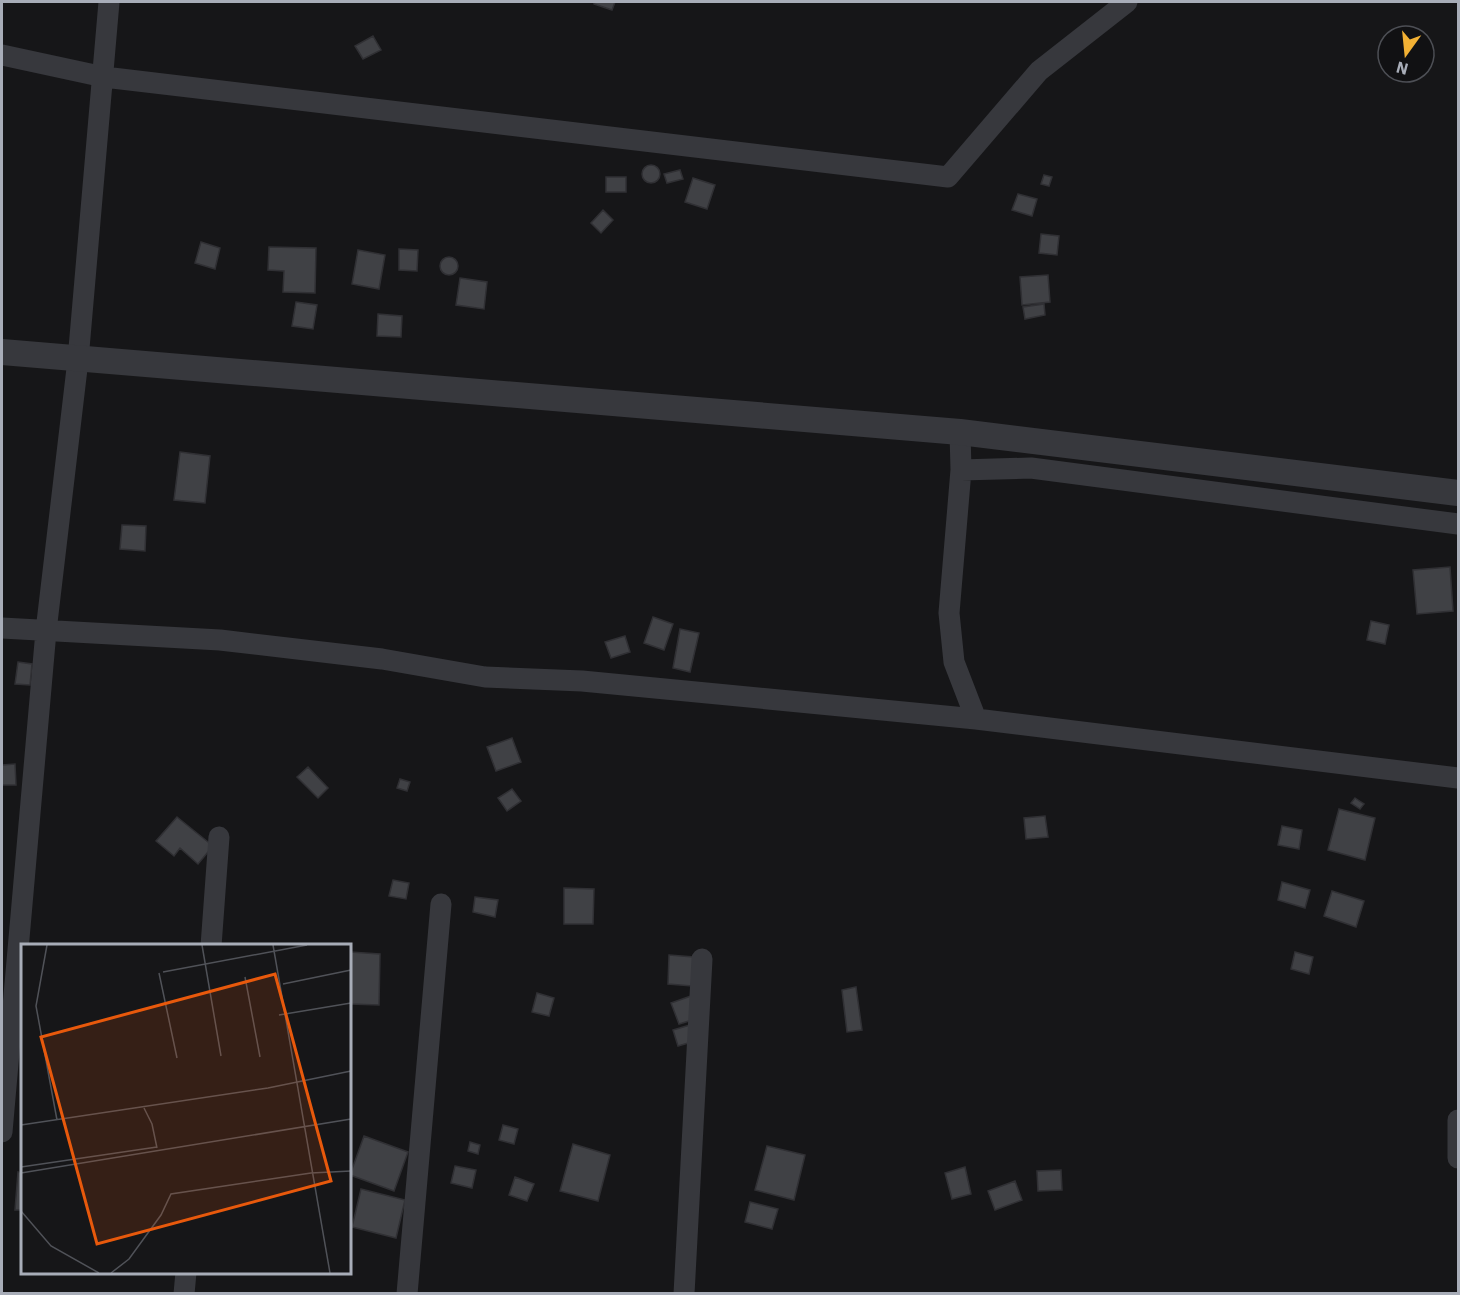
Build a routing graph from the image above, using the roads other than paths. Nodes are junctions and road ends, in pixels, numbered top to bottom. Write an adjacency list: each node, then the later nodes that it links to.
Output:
1 (109, 2): 4 (street)
2 (1127, 2): 4 (street)
3 (2, 55): 4 (street)
4 (104, 77): 6 (street)
5 (2, 352): 6 (street)
6 (78, 360): 7 (street); 12 (street)
7 (960, 432): 8 (street); 9 (street)
8 (961, 470): 10 (street); 13 (street)
9 (1458, 494)
10 (1458, 524)
11 (2, 628): 12 (street)
12 (46, 631): 13 (street); 22 (street)
13 (976, 719): 14 (street)
14 (1458, 778)
15 (219, 837): 17 (street)
16 (441, 904): 26 (street)
17 (211, 944)
18 (702, 959): 27 (street)
19 (2, 1044): 20 (street)
20 (21, 1046)
21 (1458, 1120): 23 (street)
22 (2, 1132)
23 (1458, 1158)
24 (186, 1274): 25 (street)
25 (184, 1293)
26 (407, 1293)
27 (684, 1293)

